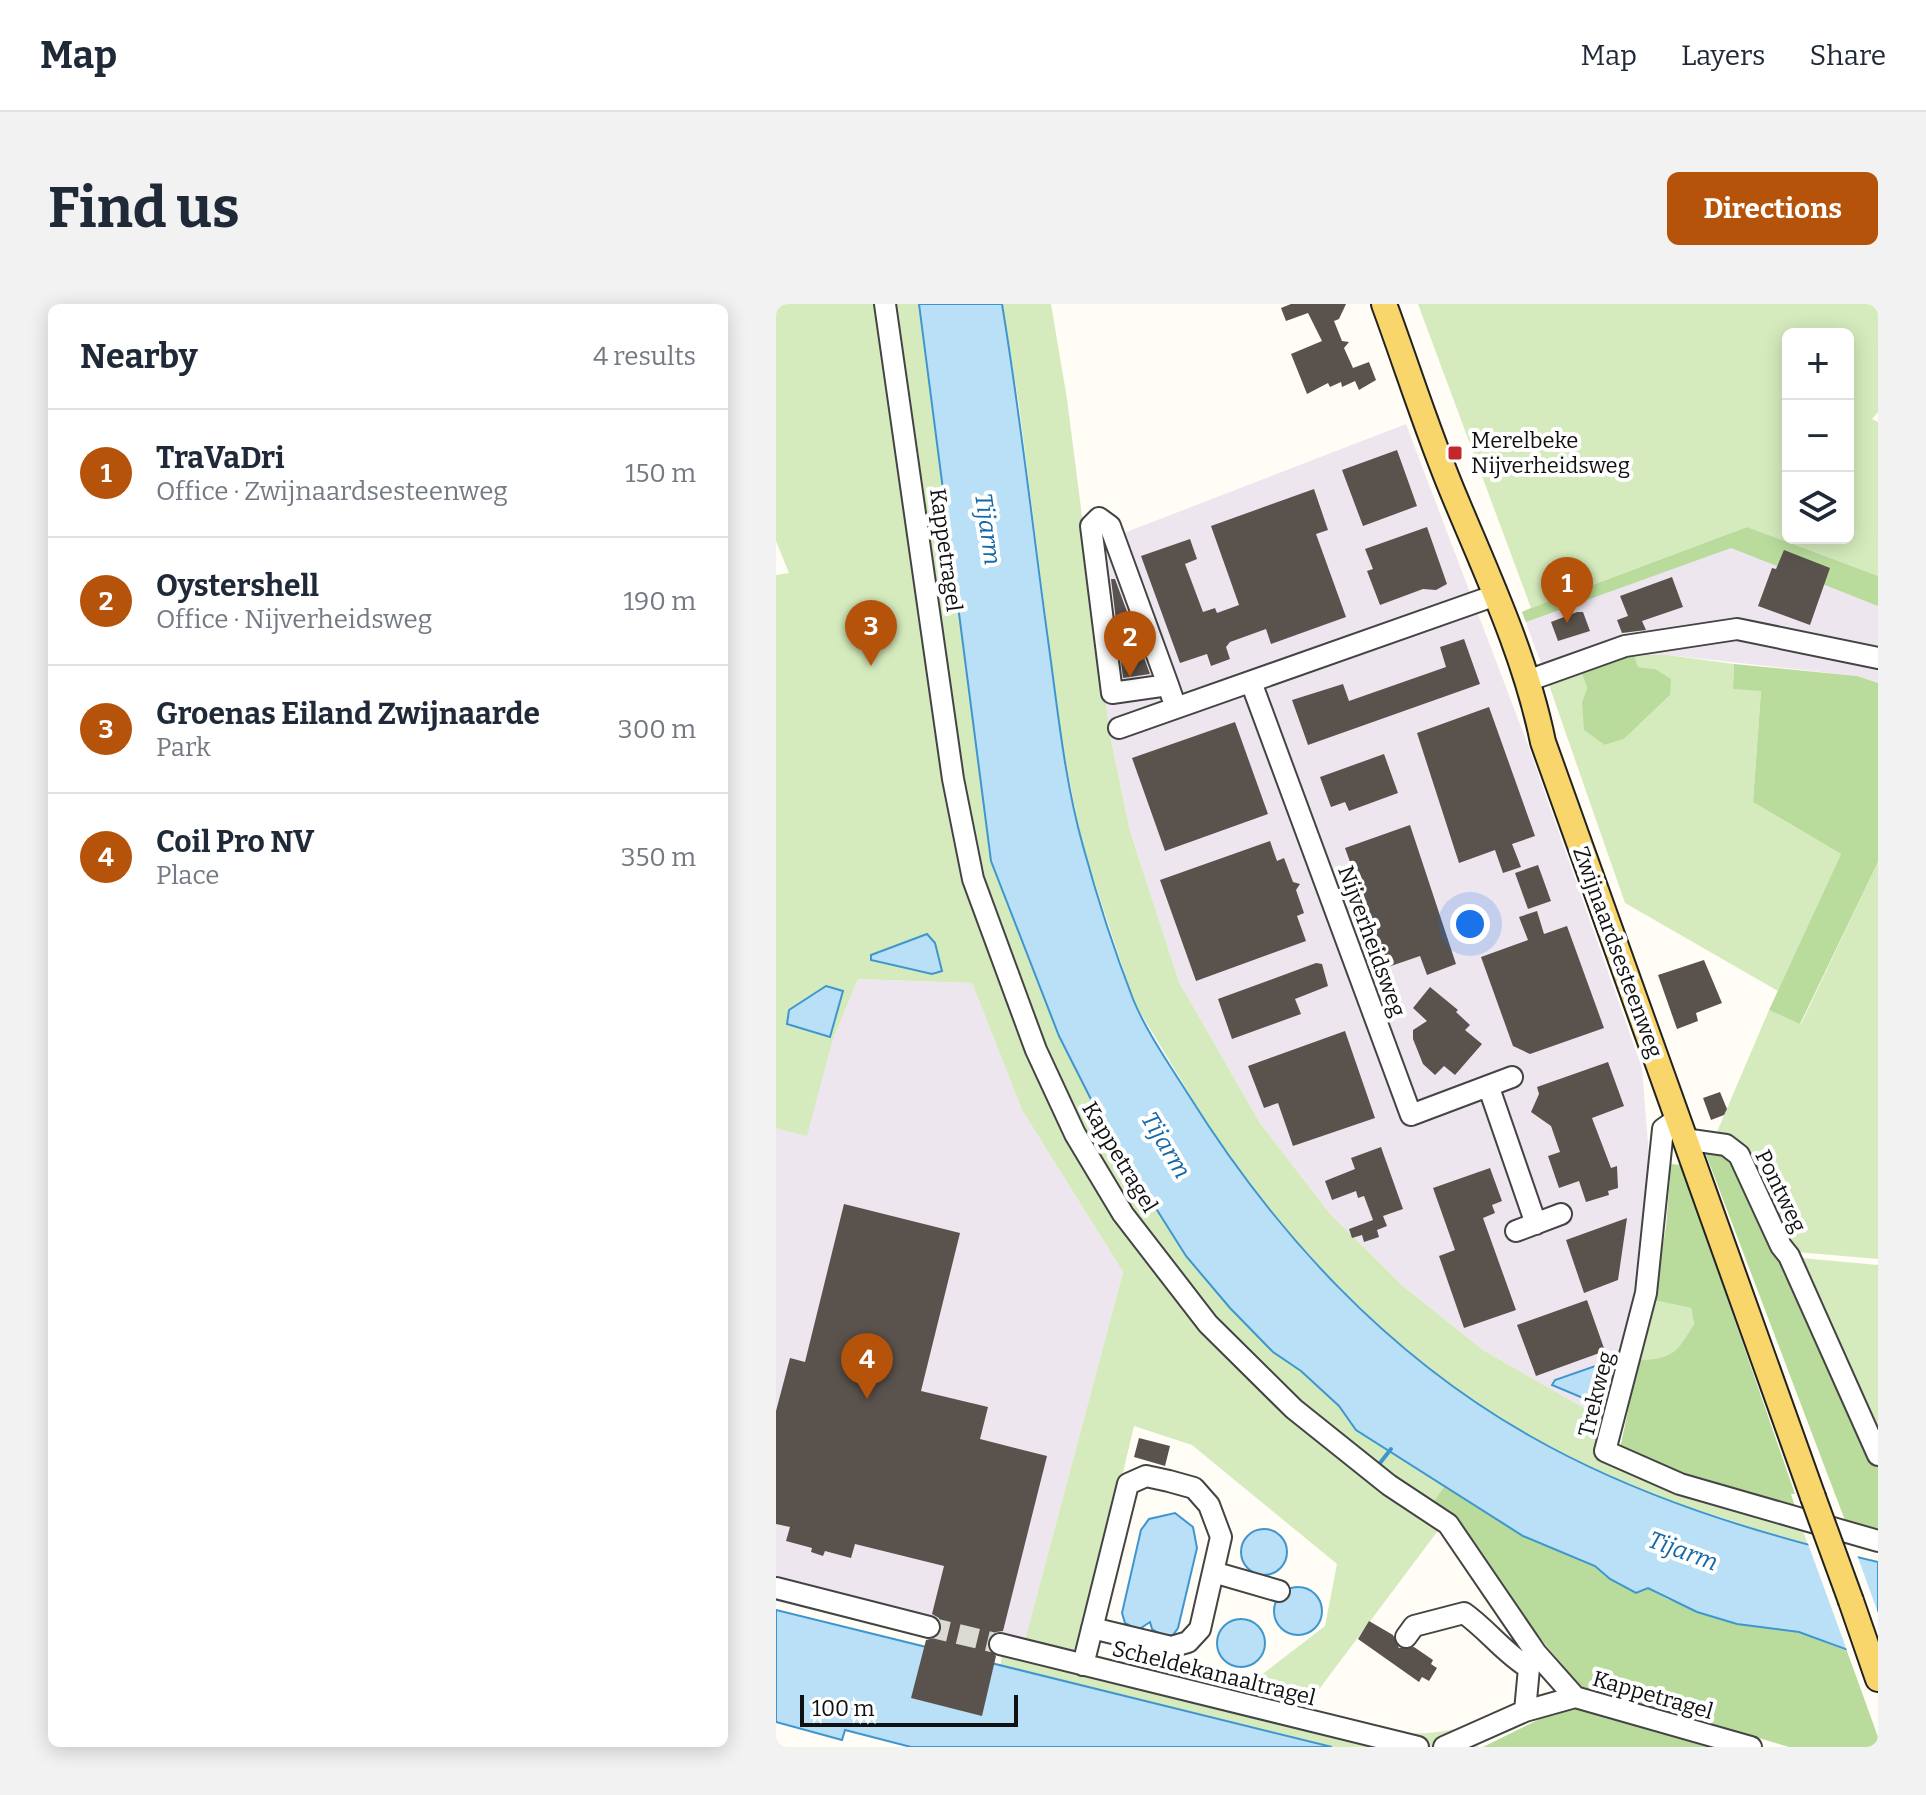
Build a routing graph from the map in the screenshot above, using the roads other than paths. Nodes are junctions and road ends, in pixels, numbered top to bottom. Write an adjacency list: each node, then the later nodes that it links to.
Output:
1 (885, 304): 23 (street, Kappetragel)
2 (1384, 304): 3 (main road, Zwijnaardsesteenweg)
3 (1496, 595): 5 (main road, Zwijnaardsesteenweg); 6 (street)
4 (1878, 658): 5 (street)
5 (1527, 681): 12 (main road, Zwijnaardsesteenweg)
6 (1251, 682): 8 (street); 11 (street, Nijverheidsweg)
7 (1168, 685): 7 (street); 8 (street)
8 (1176, 708): 9 (street)
9 (1119, 728)
10 (1512, 1077): 11 (street, Nijverheidsweg)
11 (1489, 1088): 13 (street)
12 (1680, 1129): 14 (street, Pontweg); 15 (street, Trekweg); 25 (main road, Zwijnaardsesteenweg, bridge)
13 (1561, 1214)
14 (1878, 1455)
15 (1878, 1541)
16 (1213, 1572): 18 (street); 20 (street); 20 (street)
17 (776, 1588): 19 (street)
18 (1279, 1591)
19 (929, 1627)
20 (1092, 1628): 24 (street)
21 (1406, 1637): 23 (street)
22 (1000, 1644): 24 (street, Scheldekanaaltragel)
23 (1531, 1654): 26 (street, Kappetragel); 27 (street)
24 (1083, 1665): 28 (street, Scheldekanaaltragel)
25 (1878, 1679)
26 (1575, 1697): 27 (street); 30 (street, Kappetragel)
27 (1525, 1711): 29 (street)
28 (1418, 1747)
29 (1444, 1747)
30 (1751, 1747)

